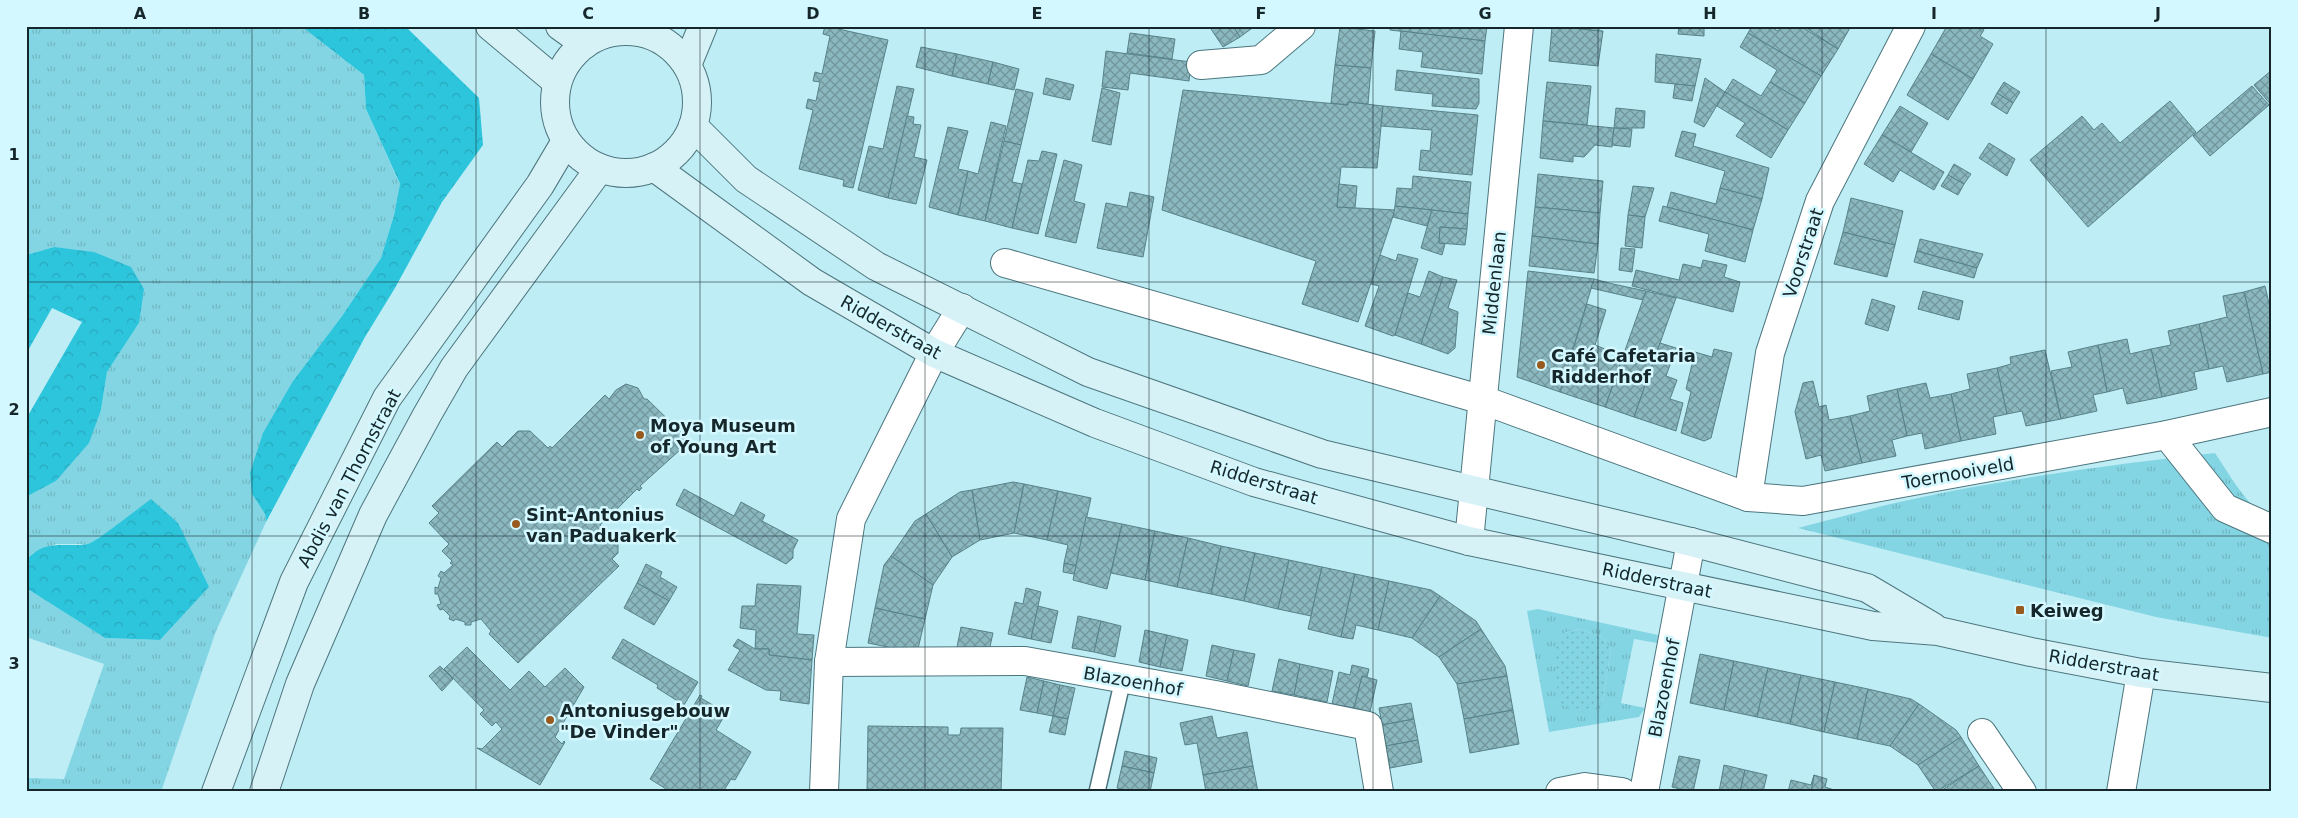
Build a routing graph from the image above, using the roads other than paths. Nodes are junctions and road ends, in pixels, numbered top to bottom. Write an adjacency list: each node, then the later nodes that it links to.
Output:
1 (490, 26): 11 (street)
2 (560, 26): 8 (street)
3 (703, 26): 9 (street)
4 (1301, 26): 10 (street)
5 (1519, 26): 19 (street, Middenlaan)
6 (1911, 26): 23 (street, Voorstraat)
7 (639, 29): 8 (street); 9 (street)
8 (585, 44): 11 (street)
9 (687, 65): 12 (street)
10 (1201, 65)
11 (557, 82): 13 (street)
12 (693, 126): 14 (street); 17 (street, Ridderstraat)
13 (566, 141): 15 (street); 34 (street, Abdis van Thornstraat)
14 (654, 167): 15 (street); 18 (street, Ridderstraat)
15 (600, 168): 35 (street)
16 (1005, 263): 19 (street)
17 (962, 308): 18 (street); 22 (street, Ridderstraat)
18 (934, 353): 25 (street, Ridderstraat); 29 (street)
19 (1483, 400): 22 (street, Middenlaan); 23 (street)
20 (2272, 412): 21 (street, Toernooiveld)
21 (2167, 435): 23 (street, Toernooiveld); 24 (street)
22 (1475, 490): 25 (street, Middenlaan); 26 (street, Ridderstraat)
23 (1748, 497)
24 (2272, 529)
25 (1469, 541): 27 (street, Ridderstraat)
26 (1691, 542): 27 (street, Blazoenhof); 28 (street, Ridderstraat)
27 (1683, 585): 28 (street, Ridderstraat); 41 (street, Blazoenhof)
28 (1938, 631): 30 (street, Ridderstraat)
29 (829, 662): 31 (street, Blazoenhof); 36 (street)
30 (2141, 673): 32 (street, Ridderstraat); 43 (street)
31 (1123, 679): 37 (lane); 38 (street, Blazoenhof)
32 (2272, 688)
33 (1982, 733): 42 (street)
34 (216, 792)
35 (264, 792)
36 (824, 792)
37 (1097, 792)
38 (1379, 792)
39 (1560, 792): 40 (street)
40 (1622, 792)
41 (1644, 792)
42 (2022, 792)
43 (2121, 792)

